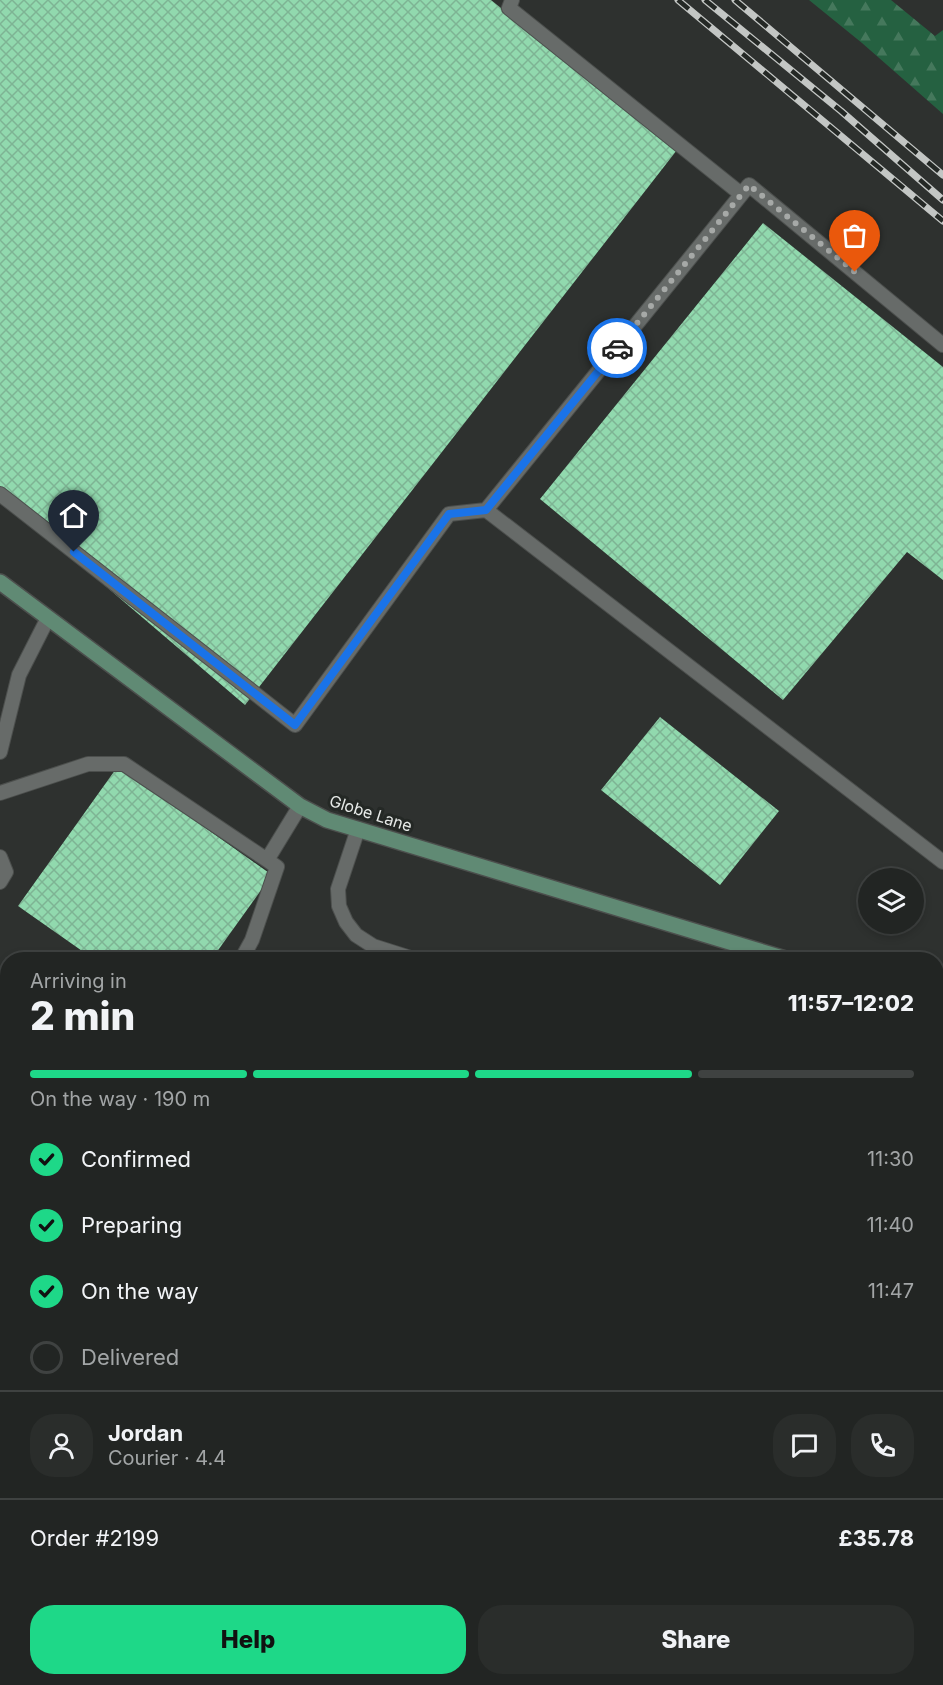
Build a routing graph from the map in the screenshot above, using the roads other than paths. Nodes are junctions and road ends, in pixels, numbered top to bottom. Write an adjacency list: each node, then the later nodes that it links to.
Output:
1 (512, 0): 2 (lane)
2 (741, 194): 3 (lane); 5 (lane)
3 (943, 345)
4 (0, 494): 5 (lane)
5 (486, 510): 14 (lane)
6 (0, 582): 7 (street, Globe Lane)
7 (48, 618): 8 (lane); 10 (street, Globe Lane)
8 (0, 752)
9 (0, 793): 13 (lane)
10 (300, 806): 11 (street, Globe Lane); 13 (lane)
11 (358, 829): 17 (lane); 18 (street, Globe Lane)
12 (0, 857): 15 (lane)
13 (267, 860): 16 (lane)
14 (943, 862)
15 (0, 882)
16 (245, 952)
17 (392, 952)
18 (763, 952)

